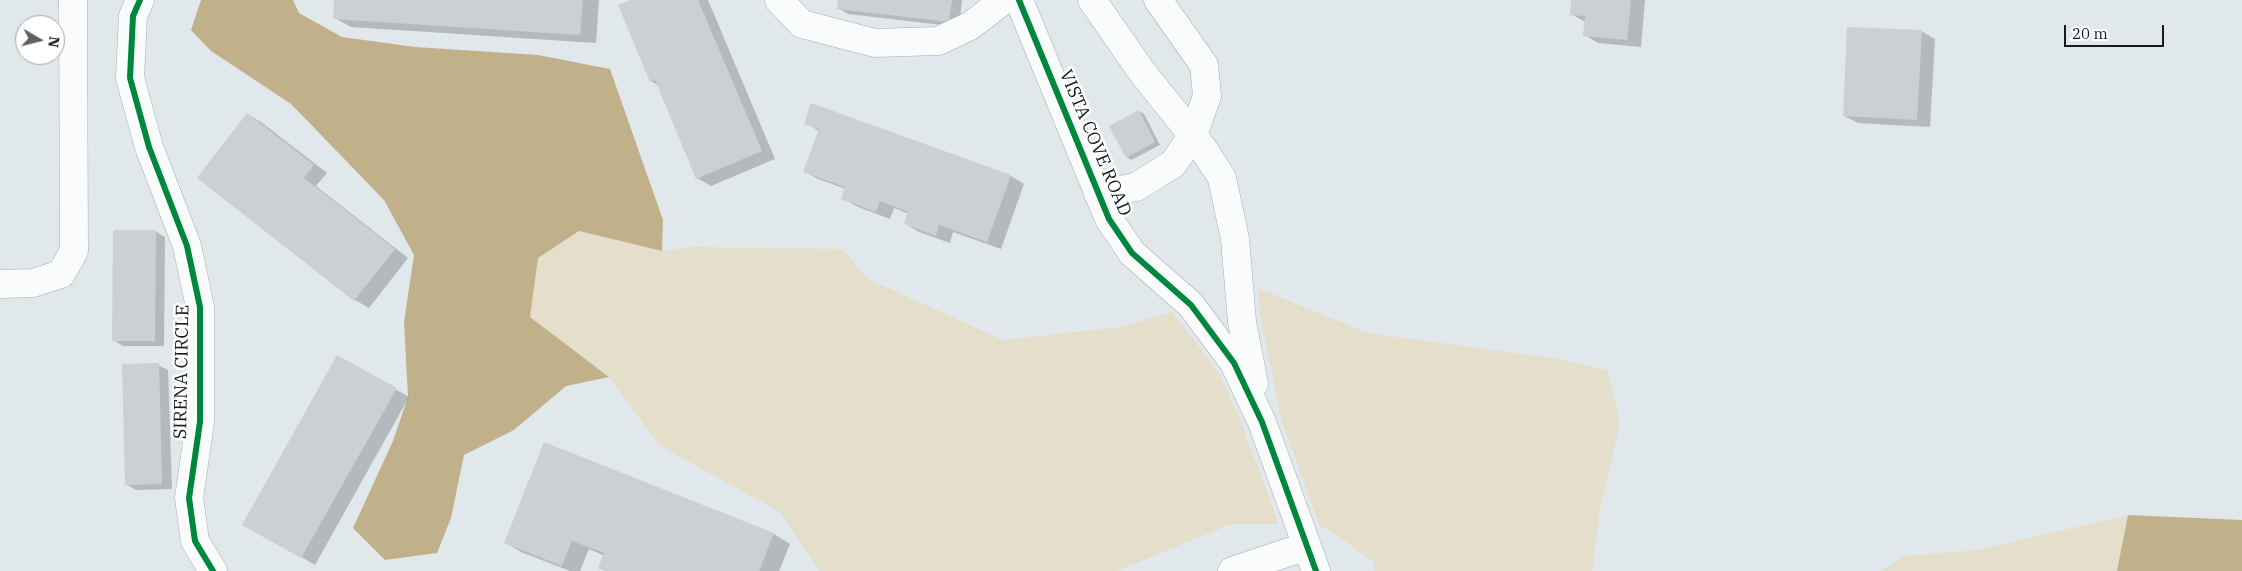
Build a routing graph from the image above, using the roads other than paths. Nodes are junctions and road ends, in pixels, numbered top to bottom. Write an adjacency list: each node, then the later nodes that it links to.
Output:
1 (73, 0): 10 (street)
2 (140, 0): 13 (street, SIRENA CIRCLE)
3 (779, 0): 4 (street)
4 (1004, 0)
5 (1019, 0): 9 (street, VISTA COVE ROAD)
6 (1092, 0): 8 (street, VISTA COVE ROAD)
7 (1158, 0): 8 (street)
8 (1193, 135): 9 (street); 11 (street, VISTA COVE ROAD)
9 (1098, 194): 11 (street, VISTA COVE ROAD)
10 (0, 284)
11 (1262, 422): 12 (street, VISTA COVE ROAD)
12 (1311, 559): 14 (street)
13 (213, 571)
14 (1232, 571)

